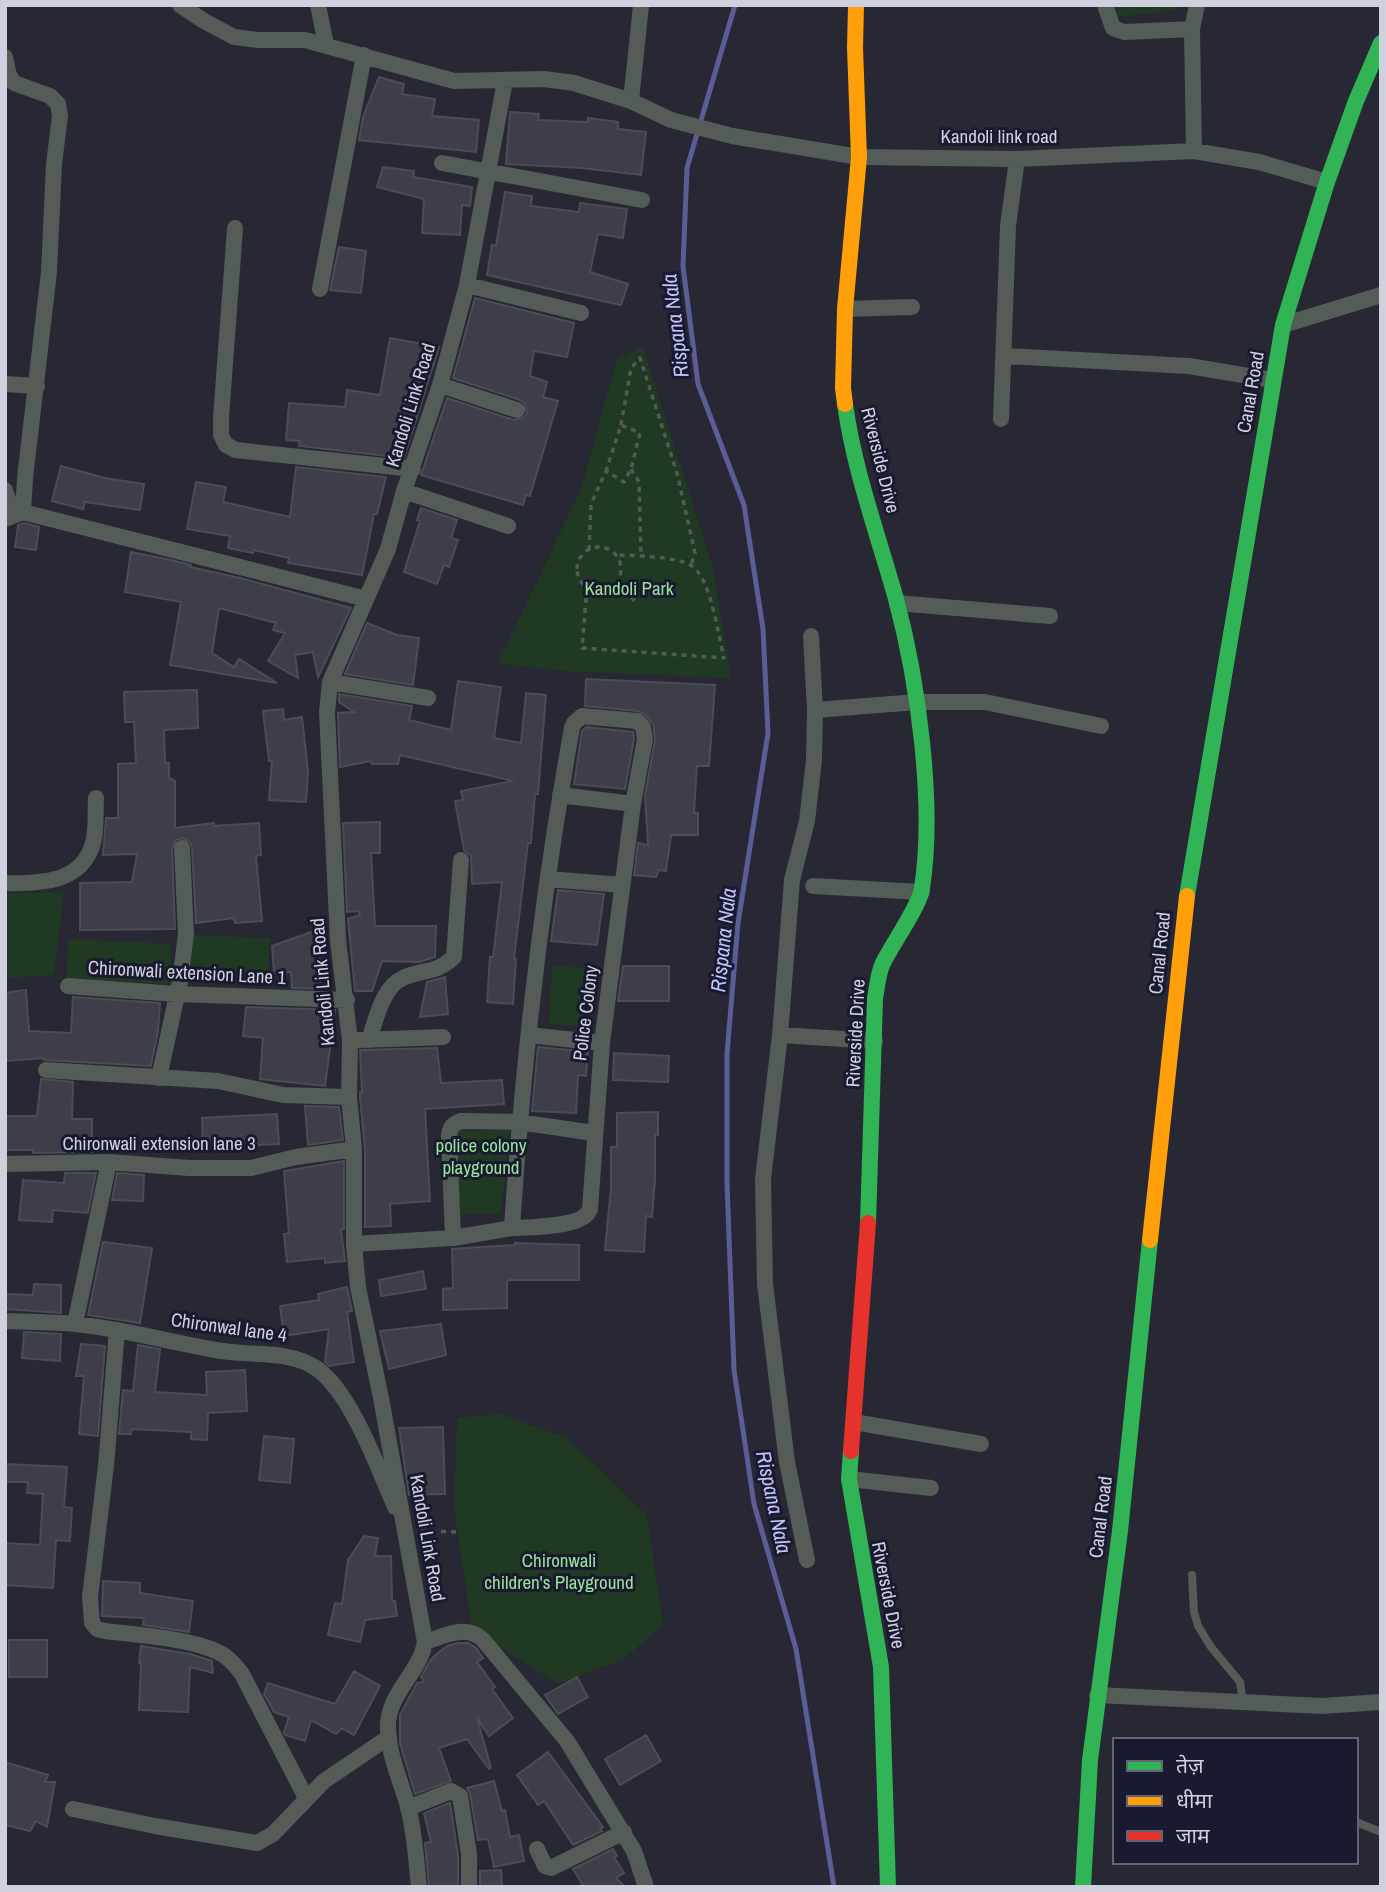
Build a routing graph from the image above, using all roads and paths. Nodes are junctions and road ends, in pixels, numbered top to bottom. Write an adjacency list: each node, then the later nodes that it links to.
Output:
1 (180, 5): 9 (street)
2 (318, 5): 9 (street)
3 (641, 5): 13 (street)
4 (856, 5): 15 (street, Riverside Drive)
5 (1105, 5): 7 (street)
6 (1197, 5): 7 (street)
7 (1192, 29): 14 (street)
8 (1381, 43): 19 (street, Canal Road)
9 (326, 45): 10 (street)
10 (363, 55): 12 (street); 23 (street)
11 (5, 57): 33 (street)
12 (505, 81): 13 (street); 18 (street, Kandoli Link Road)
13 (631, 101): 15 (street, Kandoli link road)
14 (1194, 150): 16 (street, Kandoli link road); 19 (street, Kandoli link road)
15 (859, 157): 16 (street, Kandoli link road); 26 (street, Riverside Drive)
16 (1017, 159): 29 (street)
17 (442, 163): 18 (street)
18 (490, 170): 20 (street); 22 (street, Kandoli Link Road)
19 (1327, 181): 28 (street, Canal Road)
20 (642, 200)
21 (235, 228): 37 (street)
22 (467, 285): 27 (street); 32 (street, Kandoli Link Road)
23 (320, 289)
24 (1381, 295): 28 (street)
25 (912, 307): 26 (street)
26 (845, 309): 52 (street, Riverside Drive)
27 (581, 313)
28 (1283, 325): 30 (street, Canal Road)
29 (1005, 356): 30 (street); 35 (street)
30 (1273, 380): 103 (street, Canal Road)
31 (5, 384): 33 (street)
32 (440, 385): 34 (street); 37 (street, Kandoli Link Road)
33 (37, 386): 42 (street)
34 (517, 410)
35 (1001, 419)
36 (621, 425): 38 (path); 39 (path); 47 (path)
37 (413, 469): 41 (street, Kandoli Link Road)
38 (631, 470): 39 (path); 46 (path)
39 (606, 471): 44 (path)
40 (5, 490): 42 (street)
41 (404, 491): 43 (street); 50 (street, Kandoli Link Road)
42 (14, 516): 50 (street)
43 (508, 526)
44 (589, 550): 45 (path); 49 (path)
45 (616, 555): 46 (path); 48 (path)
46 (640, 555): 47 (path)
47 (691, 565): 49 (path)
48 (617, 583): 49 (path); 51 (path)
49 (587, 587)
50 (366, 599): 55 (street, Kandoli Link Road)
51 (636, 602)
52 (897, 603): 53 (street); 57 (street, Riverside Drive)
53 (1050, 616)
54 (811, 636): 58 (street)
55 (330, 682): 56 (street); 72 (street, Kandoli Link Road)
56 (428, 698)
57 (916, 702): 58 (street); 59 (street); 69 (street, Riverside Drive)
58 (815, 710): 74 (street)
59 (1101, 726)
60 (560, 795): 62 (street); 62 (street, Police Colony); 65 (street)
61 (96, 798): 66 (street)
62 (633, 804): 67 (street, Police Colony)
63 (183, 848): 71 (street)
64 (461, 860): 76 (street)
65 (548, 879): 67 (street); 73 (street)
66 (5, 883)
67 (622, 885): 79 (street, Police Colony)
68 (813, 886): 69 (street)
69 (922, 892): 78 (street, Riverside Drive)
70 (68, 986): 71 (street, Chironwali extension Lane 1)
71 (176, 994): 72 (street, Chironwali extension Lane 1); 81 (street)
72 (347, 1000): 77 (street, Kandoli Link Road)
73 (529, 1035): 79 (street); 83 (street)
74 (780, 1035): 78 (street); 100 (street)
75 (443, 1037): 76 (street)
76 (369, 1040): 77 (street)
77 (350, 1041): 82 (street, Kandoli Link Road)
78 (875, 1041): 94 (street, Riverside Drive)
79 (602, 1043): 84 (street, Police Colony)
80 (46, 1070): 81 (street)
81 (159, 1077): 82 (street)
82 (349, 1097): 85 (street, Kandoli Link Road)
83 (519, 1122): 84 (street); 88 (street); 89 (street)
84 (594, 1133): 88 (street, Police Colony)
85 (354, 1149): 86 (street, Chironwali extension lane 3); 90 (street, Kandoli Link Road)
86 (109, 1162): 87 (street, Chironwali extension lane 3); 92 (street)
87 (5, 1164)
88 (512, 1228): 89 (street)
89 (453, 1238): 90 (street)
90 (354, 1244): 98 (street, Kandoli Link Road)
91 (5, 1321): 92 (street, Chironwal lane 4)
92 (75, 1324): 93 (street, Chironwal lane 4)
93 (117, 1330): 98 (street, Chironwal lane 4); 107 (street)
94 (854, 1422): 95 (street); 96 (street, Riverside Drive)
95 (981, 1444)
96 (849, 1479): 97 (street); 117 (street, Riverside Drive)
97 (931, 1488)
98 (405, 1530): 99 (path); 102 (street, Kandoli Link Road)
99 (457, 1532)
100 (807, 1560)
101 (1192, 1576): 104 (lane)
102 (425, 1642): 106 (street); 111 (street)
103 (1097, 1695): 104 (street); 118 (street, Canal Road)
104 (1243, 1702): 105 (street)
105 (1381, 1702)
106 (389, 1737): 107 (street); 108 (street)
107 (306, 1798): 109 (street)
108 (408, 1808): 114 (street); 115 (street)
109 (73, 1809)
110 (1358, 1823): 112 (lane)
111 (624, 1832): 113 (street); 116 (street)
112 (1381, 1832)
113 (537, 1849)
114 (419, 1887)
115 (469, 1887)
116 (646, 1887)
117 (888, 1887)
118 (1083, 1887)

